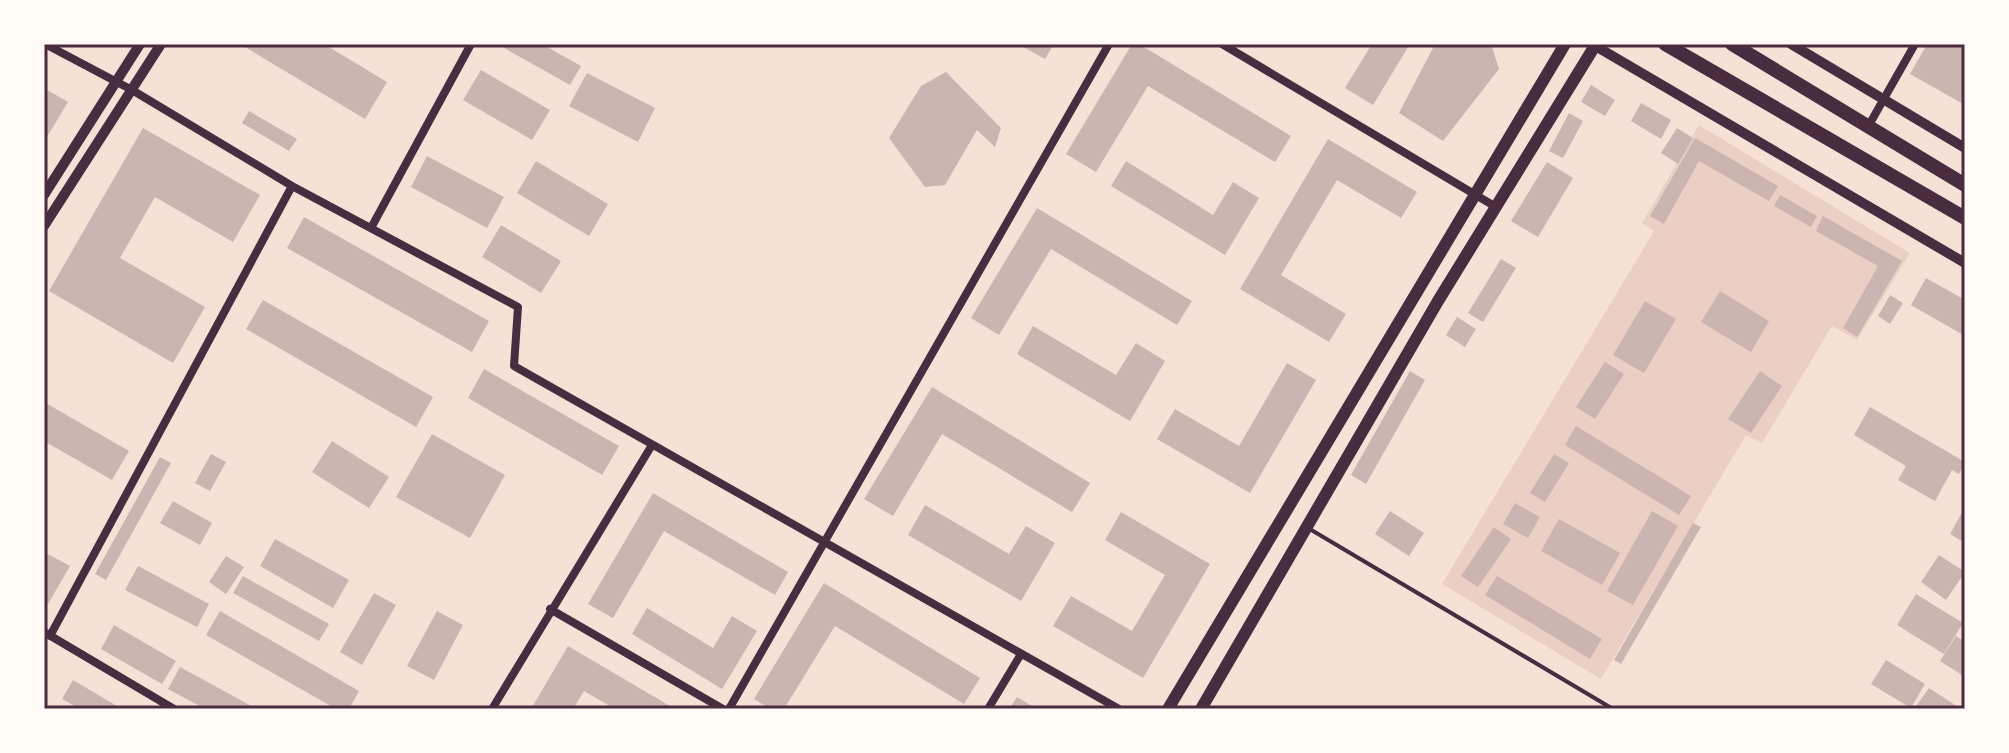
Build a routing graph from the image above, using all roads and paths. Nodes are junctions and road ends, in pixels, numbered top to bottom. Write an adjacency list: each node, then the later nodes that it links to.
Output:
1 (45, 44): 13 (street)
2 (140, 44): 13 (street)
3 (161, 44): 14 (street)
4 (471, 44): 25 (street)
5 (1109, 44): 29 (street)
6 (1222, 44): 20 (street)
7 (1565, 44): 20 (main road)
8 (1665, 44): 23 (main road)
9 (1732, 44): 16 (main road)
10 (1791, 44): 15 (street)
11 (1915, 44): 15 (street)
12 (1594, 45): 22 (main road); 26 (street)
13 (116, 82): 14 (street); 21 (street)
14 (132, 90): 19 (street); 24 (street)
15 (1884, 98): 16 (street); 17 (street)
16 (1869, 125): 18 (main road)
17 (1965, 148)
18 (1965, 185)
19 (292, 186): 25 (street); 31 (street)
20 (1476, 194): 22 (street); 40 (main road)
21 (44, 195)
22 (1496, 207): 28 (main road)
23 (1965, 218)
24 (44, 226)
25 (371, 228): 27 (street)
26 (1965, 263)
27 (652, 445): 29 (street); 30 (street)
28 (1306, 527): 33 (main road); 41 (lane)
29 (823, 539): 32 (street); 37 (street)
30 (550, 609): 35 (street); 36 (street)
31 (47, 634): 34 (street)
32 (1021, 654): 38 (street); 39 (street)
33 (1206, 707)
34 (174, 709)
35 (492, 709)
36 (723, 709)
37 (729, 709)
38 (988, 709)
39 (1119, 709)
40 (1168, 709)
41 (1613, 709)

